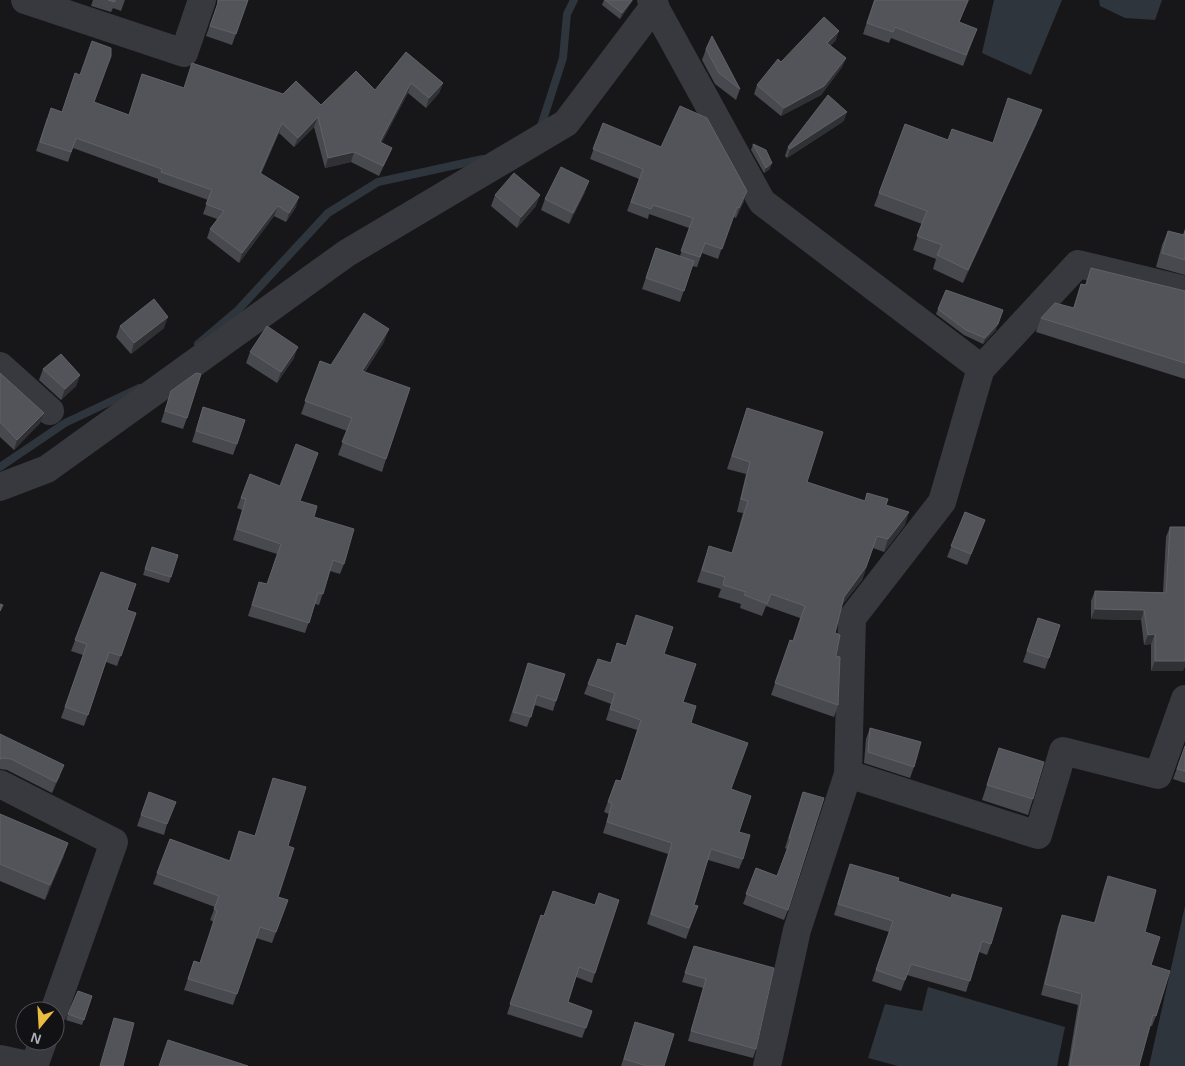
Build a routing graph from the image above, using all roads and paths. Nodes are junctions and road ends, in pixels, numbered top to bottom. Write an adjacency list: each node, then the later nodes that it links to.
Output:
1 (25, 0): 2 (street)
2 (202, 0)
3 (653, 3): 6 (street); 8 (street)
4 (1185, 290): 6 (street)
5 (0, 366): 7 (street)
6 (980, 370): 10 (street)
7 (50, 410)
8 (0, 487)
9 (1185, 699): 10 (street)
10 (848, 774): 15 (street)
11 (0, 784): 12 (street)
12 (58, 1001)
13 (39, 1051): 16 (street)
14 (0, 1059): 16 (street)
15 (773, 1065)
16 (33, 1066)

